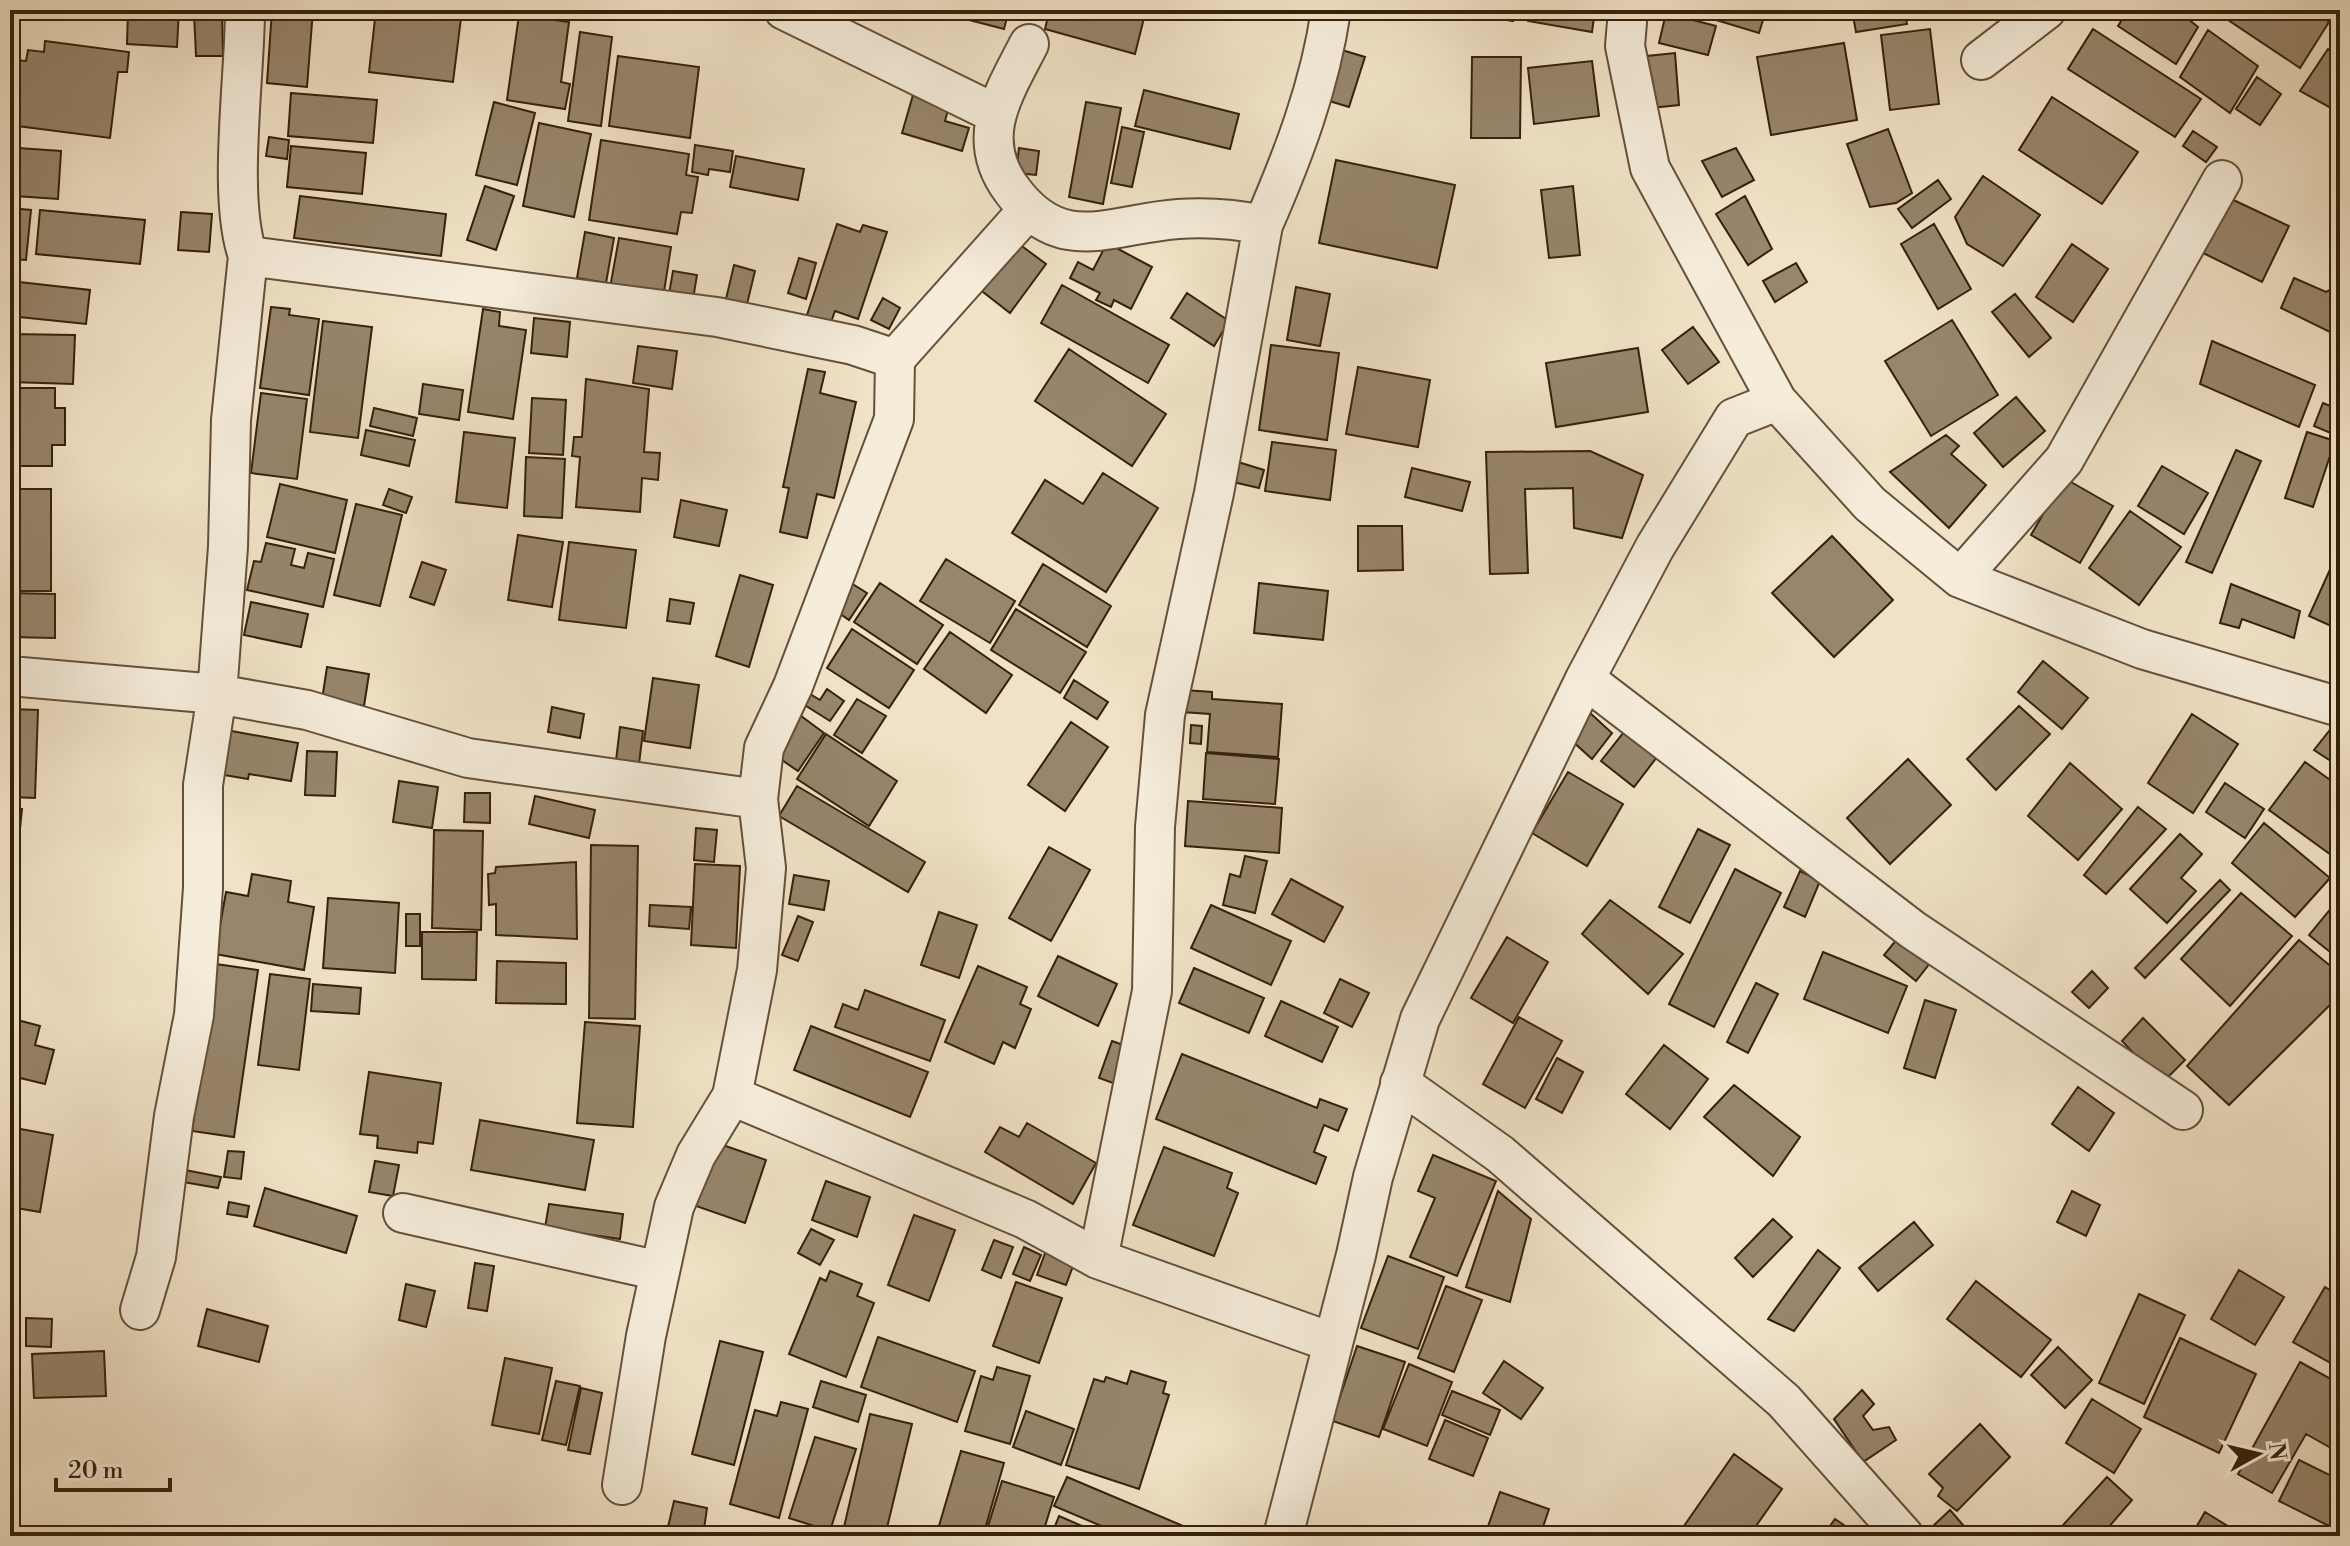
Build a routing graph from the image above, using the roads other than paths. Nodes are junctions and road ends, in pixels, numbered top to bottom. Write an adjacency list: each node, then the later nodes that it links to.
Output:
1 (245, 10): 12 (street)
2 (784, 10): 8 (street)
3 (1331, 10): 11 (street)
4 (1628, 10): 14 (street)
5 (2046, 10): 7 (street)
6 (1029, 44): 8 (street)
7 (1981, 60)
8 (994, 113): 10 (street)
9 (2222, 180): 15 (street)
10 (1027, 211): 11 (street); 13 (street)
11 (1263, 225): 25 (street)
12 (248, 256): 13 (street); 18 (street)
13 (895, 359): 20 (street)
14 (1777, 401): 15 (street); 17 (street)
15 (1960, 578): 19 (street)
16 (10, 676): 18 (street)
17 (1585, 679): 21 (street); 23 (street)
18 (217, 694): 20 (street); 27 (street)
19 (2340, 707)
20 (758, 799): 22 (street)
21 (1400, 1083): 28 (street); 31 (street)
22 (732, 1096): 25 (street); 26 (street)
23 (2183, 1110)
24 (403, 1213): 26 (street)
25 (1098, 1259): 28 (street)
26 (660, 1271): 29 (street)
27 (140, 1310)
28 (1331, 1342): 30 (street)
29 (622, 1485)
30 (1283, 1536)
31 (1904, 1536)

